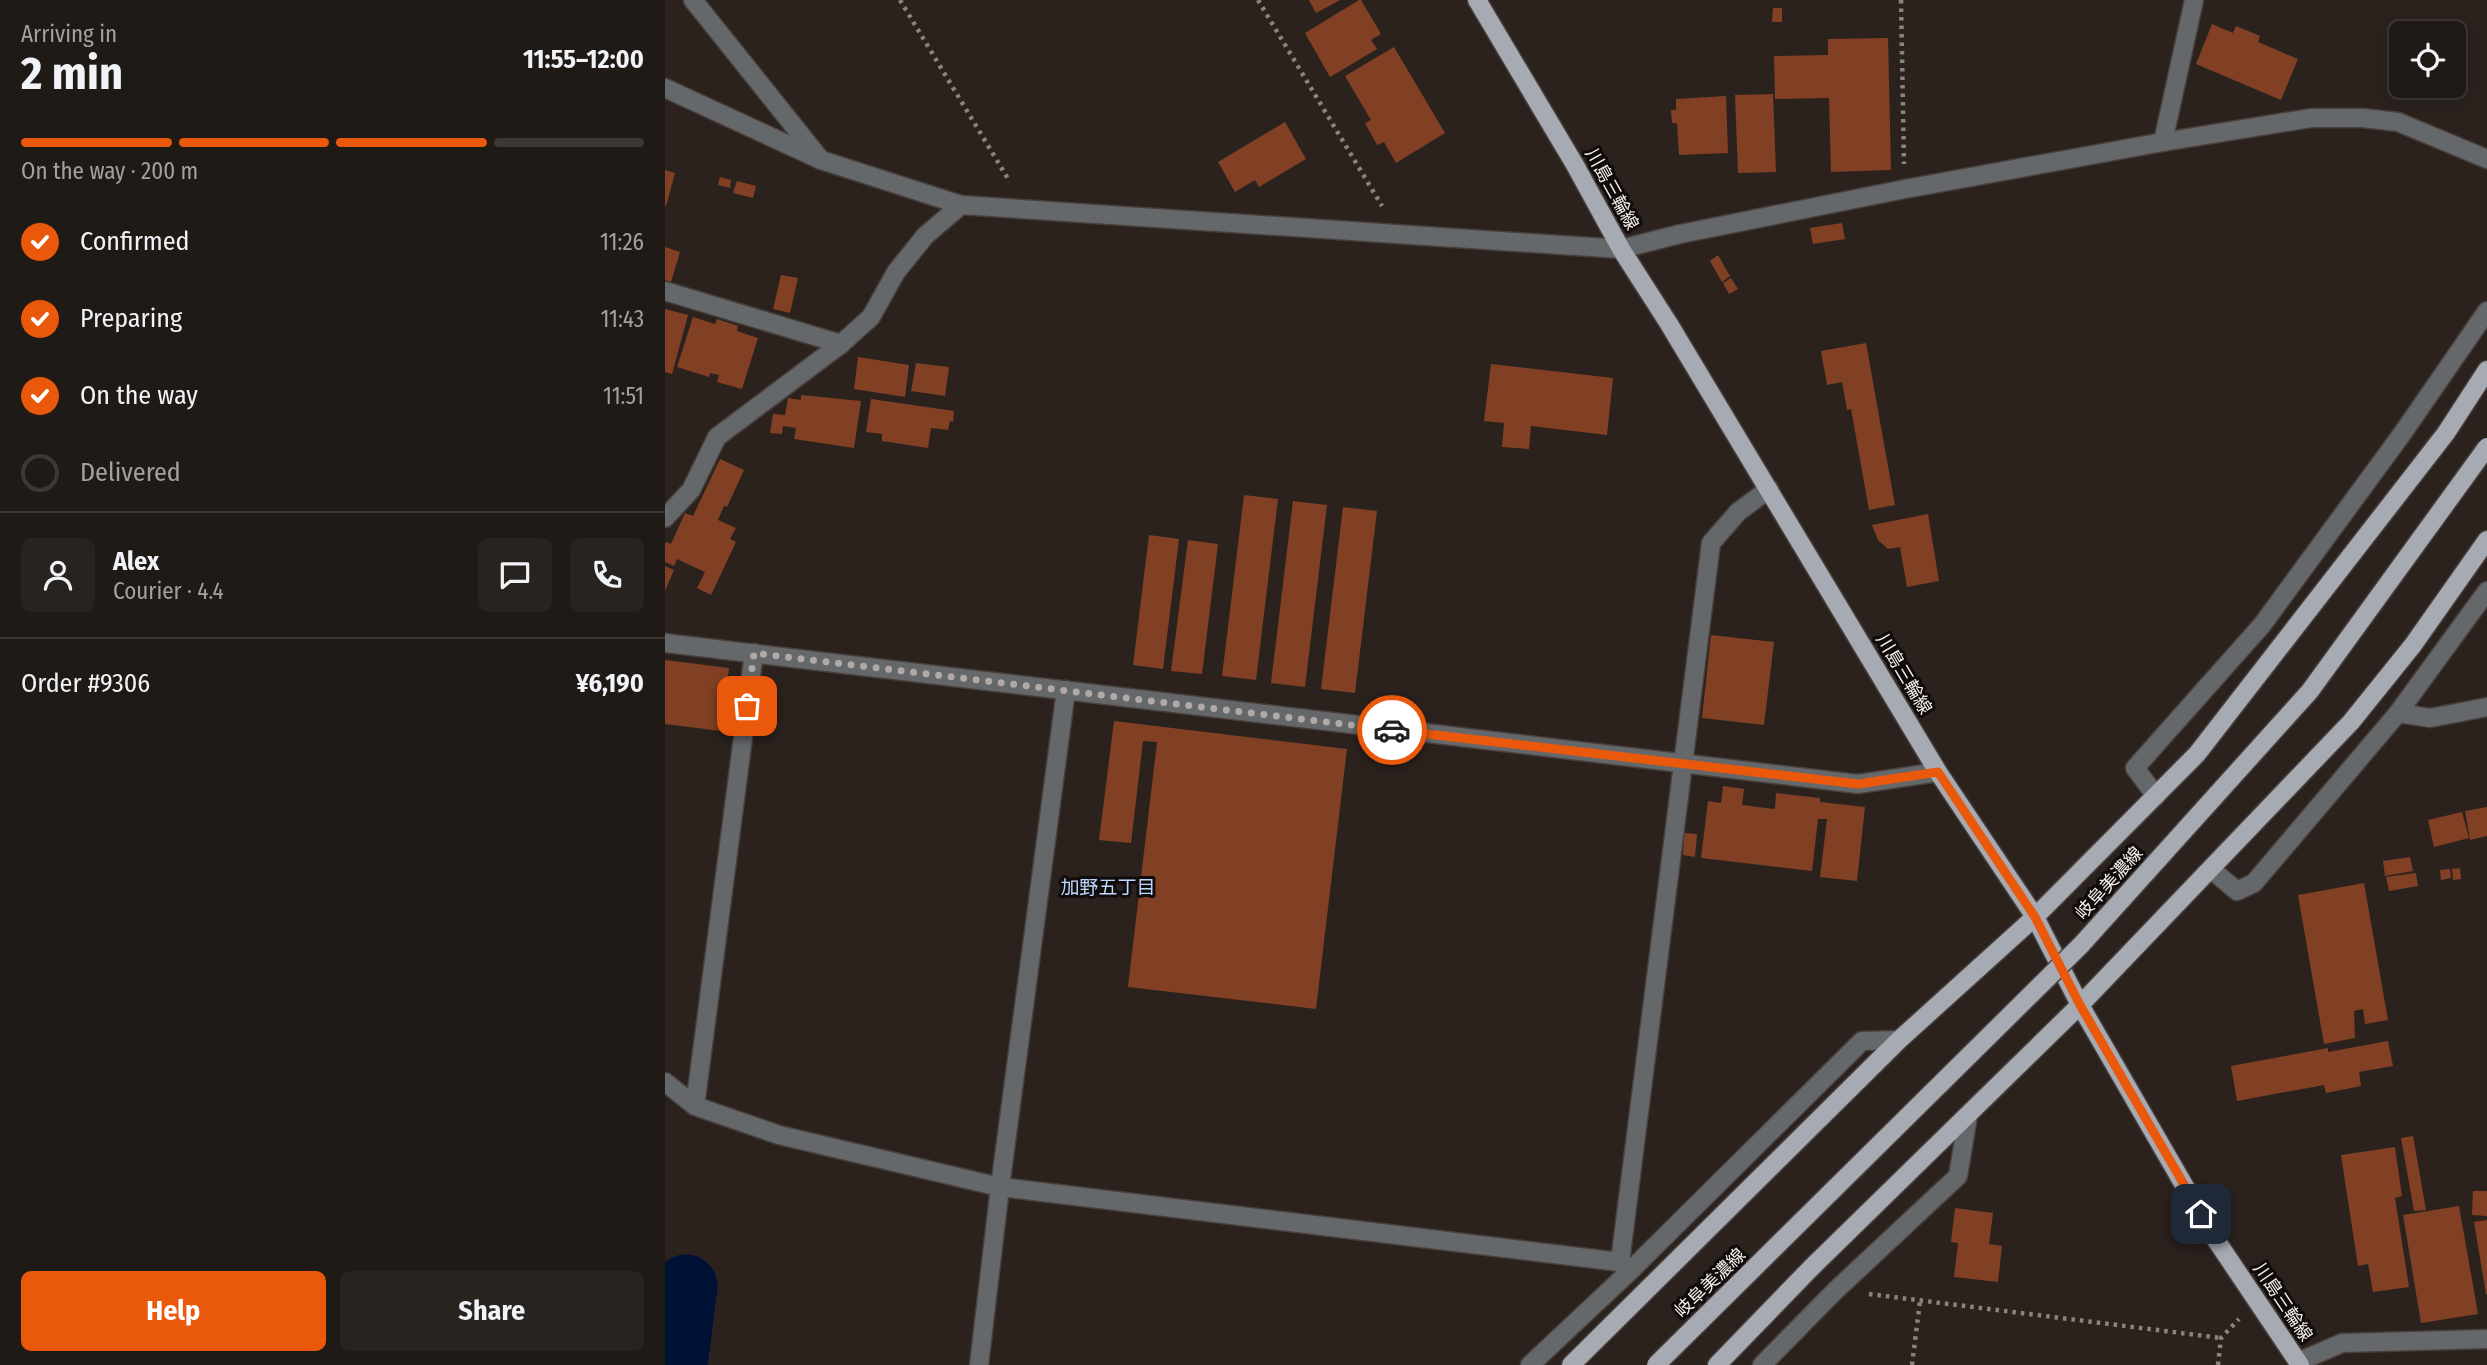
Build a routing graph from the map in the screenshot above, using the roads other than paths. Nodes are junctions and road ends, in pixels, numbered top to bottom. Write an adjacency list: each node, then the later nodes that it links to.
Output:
1 (693, 0): 7 (street)
2 (1477, 0): 9 (main road, 川島三輪線)
3 (2194, 0): 5 (street)
4 (665, 88): 7 (street)
5 (2163, 142): 6 (street); 9 (street)
6 (2487, 159)
7 (821, 160): 8 (street)
8 (961, 205): 9 (street); 12 (street)
9 (1621, 249): 15 (main road, 川島三輪線)
10 (665, 290): 12 (street)
11 (2487, 311): 26 (street)
12 (841, 344): 16 (street)
13 (2487, 370): 26 (main road)
14 (2487, 447): 41 (main road, 岐阜美濃線, bridge)
15 (1769, 489): 24 (street); 25 (main road, 川島三輪線)
16 (665, 518)
17 (2487, 540): 27 (main road)
18 (2487, 591): 23 (street)
19 (665, 643): 20 (street)
20 (754, 653): 21 (street); 32 (street)
21 (1066, 690): 24 (street); 34 (street)
22 (2487, 707): 23 (street)
23 (2398, 713): 27 (street)
24 (1682, 765): 25 (street); 35 (street)
25 (1938, 772): 28 (main road, 川島三輪線)
26 (2156, 796): 28 (main road)
27 (2212, 870): 29 (main road)
28 (2035, 917): 29 (main road, 川島三輪線); 30 (main road)
29 (2080, 1005): 33 (main road); 37 (main road, 川島三輪線)
30 (1899, 1040): 35 (street); 40 (main road)
31 (665, 1082): 32 (street)
32 (695, 1106): 34 (street)
33 (1968, 1116): 42 (main road); 43 (street)
34 (1000, 1187): 35 (street); 38 (street)
35 (1625, 1267): 39 (street)
36 (2487, 1339): 37 (street)
37 (2299, 1364)
38 (979, 1365)
39 (1530, 1365)
40 (1571, 1365)
41 (1656, 1365)
42 (1717, 1365)
43 (1762, 1365)

